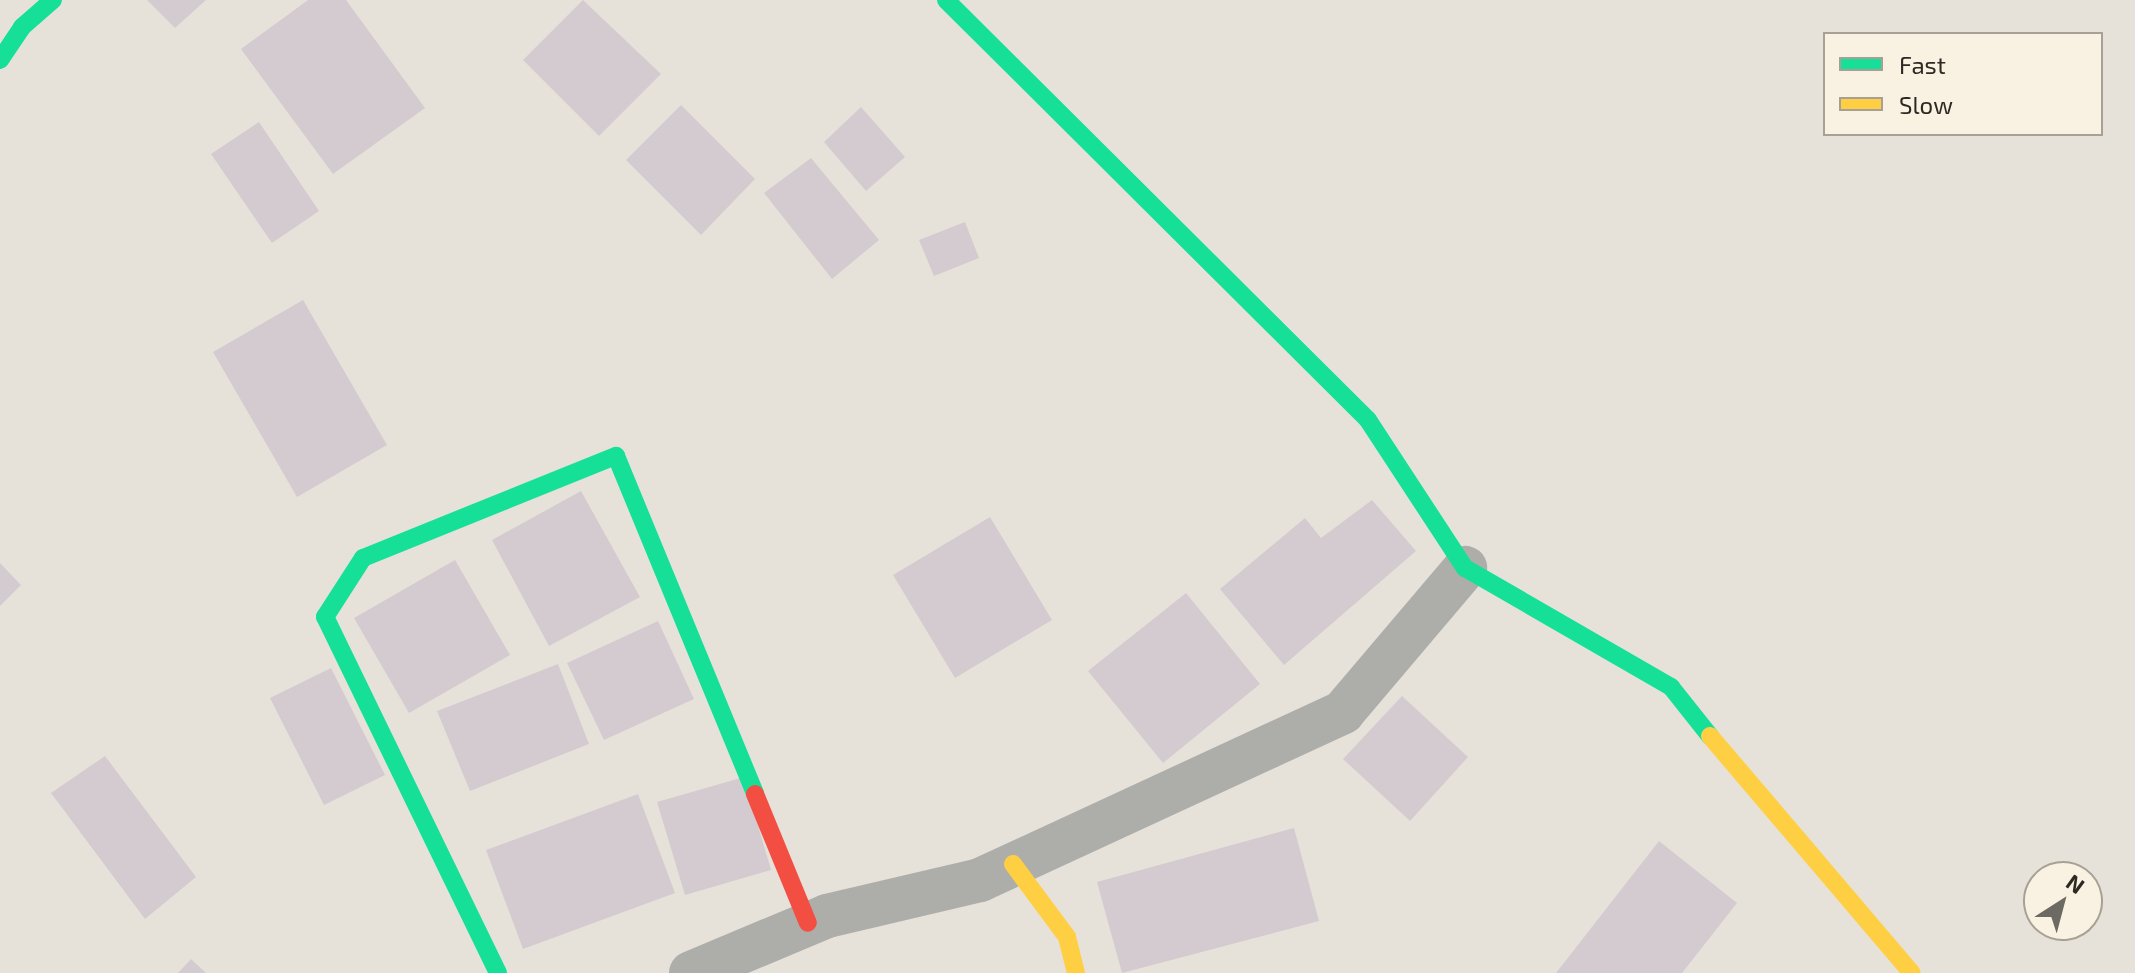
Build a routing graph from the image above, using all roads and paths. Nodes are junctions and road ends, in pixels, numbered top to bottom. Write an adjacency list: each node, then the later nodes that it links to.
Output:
1 (53, 0): 3 (street)
2 (946, 0): 4 (street)
3 (0, 60)
4 (1465, 568): 5 (street); 10 (street)
5 (1013, 864): 6 (street); 9 (street)
6 (808, 923): 7 (street); 8 (street)
7 (498, 973)
8 (691, 973)
9 (1076, 973)
10 (1912, 973)

